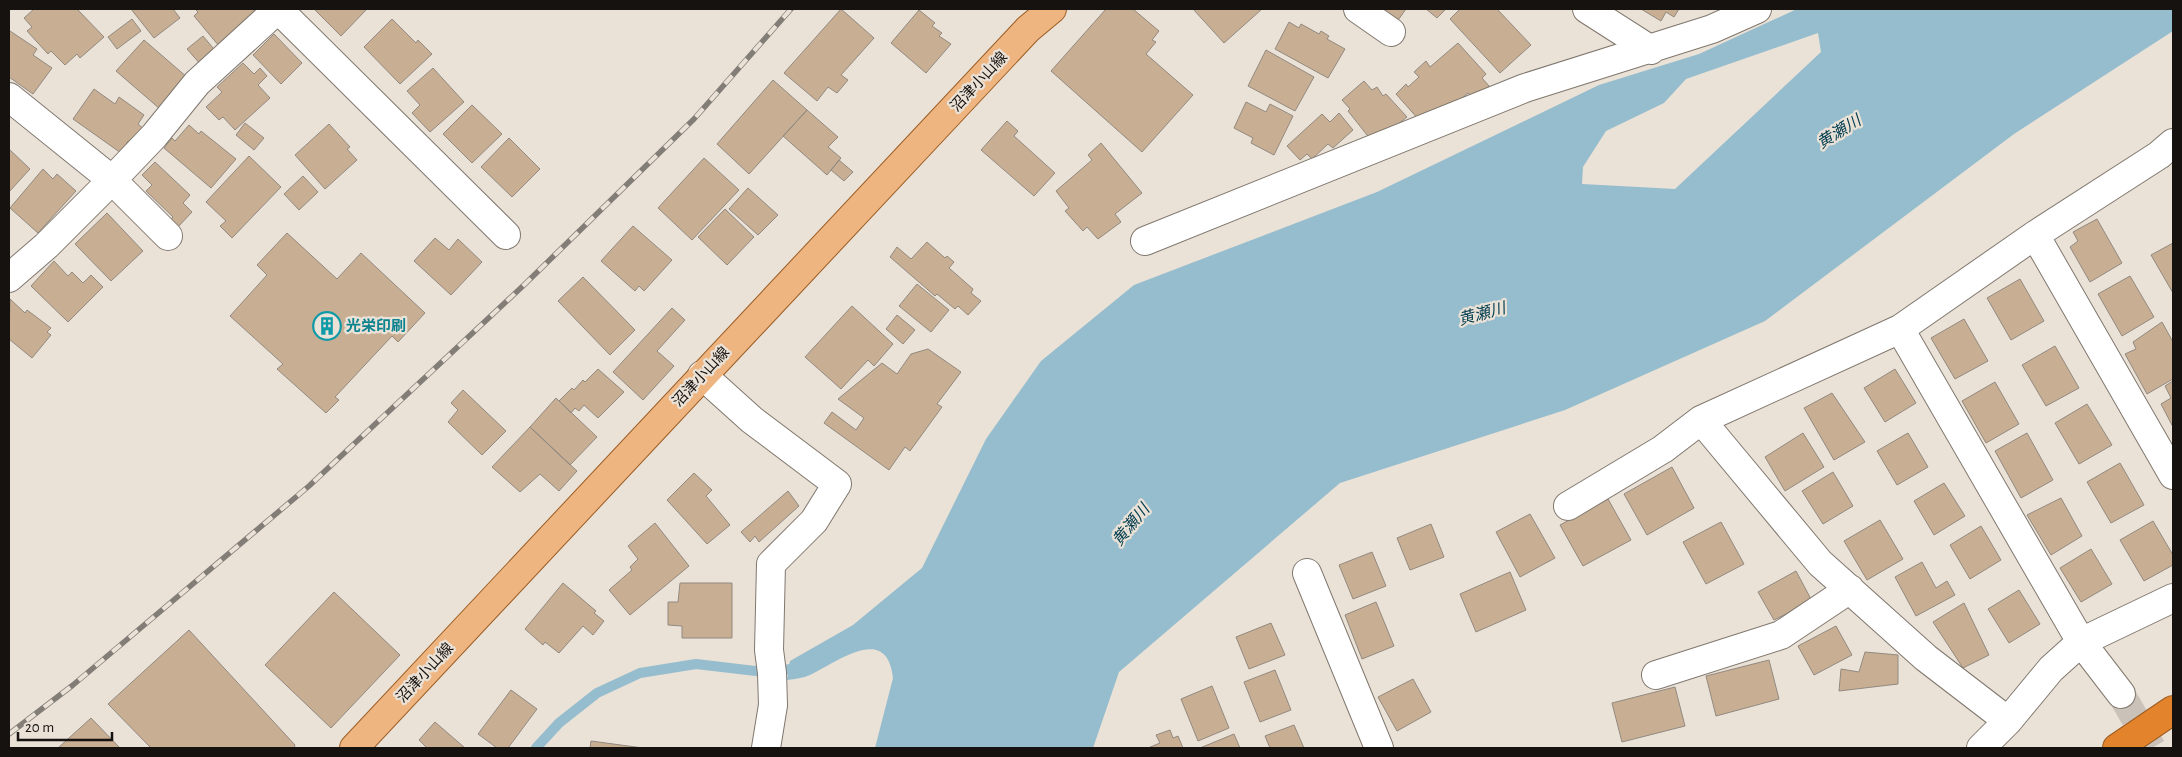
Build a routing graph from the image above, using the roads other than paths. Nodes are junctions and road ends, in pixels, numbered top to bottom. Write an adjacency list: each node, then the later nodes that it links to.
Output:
1 (278, 9): 10 (street); 11 (street)
2 (1052, 9): 17 (main road, 沼津小山線)
3 (1358, 9): 6 (street)
4 (1587, 9): 7 (street)
5 (1757, 9): 7 (street)
6 (1391, 32)
7 (1651, 50): 14 (street)
8 (9, 97): 10 (street)
9 (2173, 143): 12 (street)
10 (112, 180): 13 (street); 15 (street)
11 (506, 235)
12 (2035, 235): 16 (street); 19 (street)
13 (168, 236)
14 (1145, 241)
15 (9, 278)
16 (1900, 329): 18 (street); 24 (street)
17 (702, 375): 30 (main road, 沼津小山線); 31 (street)
18 (1701, 420): 20 (street); 22 (street)
19 (2173, 475)
20 (1568, 506)
21 (1307, 573): 29 (street)
22 (1850, 589): 25 (street); 28 (street)
23 (2173, 598): 24 (street)
24 (2081, 642): 26 (street); 28 (street)
25 (1656, 675)
26 (2121, 694)
27 (2173, 710): 33 (highway)
28 (2008, 721): 32 (street)
29 (1374, 746)
30 (354, 748)
31 (766, 748)
32 (1981, 748)
33 (2117, 748)

